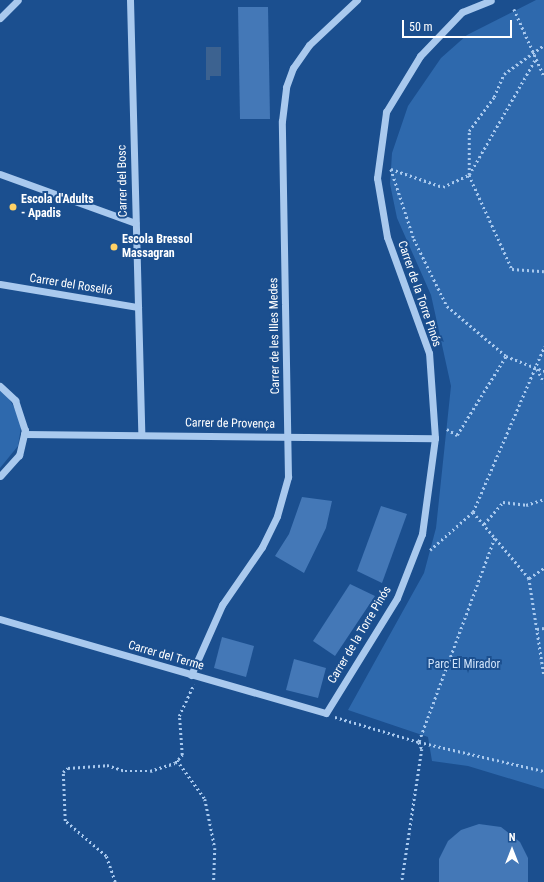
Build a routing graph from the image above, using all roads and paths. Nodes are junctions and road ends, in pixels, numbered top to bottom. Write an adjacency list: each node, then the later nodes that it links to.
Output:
1 (18, 0): 6 (street)
2 (130, 0): 13 (street, Carrer del Bosc)
3 (357, 0): 26 (street, Carrer de les Illes Medes)
4 (491, 0): 27 (street, Carrer de la Torre Pinós)
5 (514, 10): 8 (path)
6 (0, 18)
7 (544, 45): 8 (path)
8 (534, 53): 9 (path); 12 (path)
9 (536, 58): 10 (path); 12 (path)
10 (544, 76)
11 (0, 174): 13 (street)
12 (469, 175): 14 (path); 18 (path)
13 (135, 223): 16 (street, Carrer del Bosc)
14 (544, 271)
15 (0, 284): 16 (street, Carrer del Roselló)
16 (138, 307): 25 (street, Carrer del Bosc)
17 (544, 347): 19 (path)
18 (506, 356): 19 (path); 23 (path)
19 (537, 368): 20 (path); 21 (path); 30 (path)
20 (544, 372)
21 (544, 382)
22 (0, 386): 24 (street)
23 (447, 429)
24 (24, 434): 25 (street, Carrer de Provença); 28 (street)
25 (141, 434): 26 (street, Carrer de Provença)
26 (287, 436): 27 (street, Carrer de Provença); 40 (street, Carrer de les Illes Medes)
27 (435, 438): 41 (street, Carrer de la Torre Pinós)
28 (0, 476)
29 (544, 499): 31 (path)
30 (473, 512): 31 (path); 33 (path)
31 (484, 524): 32 (path)
32 (496, 538): 35 (path); 42 (path)
33 (430, 550)
34 (544, 568): 35 (path)
35 (529, 578): 38 (path)
36 (0, 619): 40 (street, Carrer del Terme)
37 (544, 628): 38 (path)
38 (537, 629): 39 (path)
39 (544, 675)
40 (194, 676): 41 (street, Carrer del Terme); 43 (path)
41 (326, 713): 42 (path)
42 (419, 742): 44 (path); 47 (path)
43 (177, 760): 45 (path); 46 (path)
44 (544, 771)
45 (115, 882)
46 (214, 882)
47 (402, 882)

